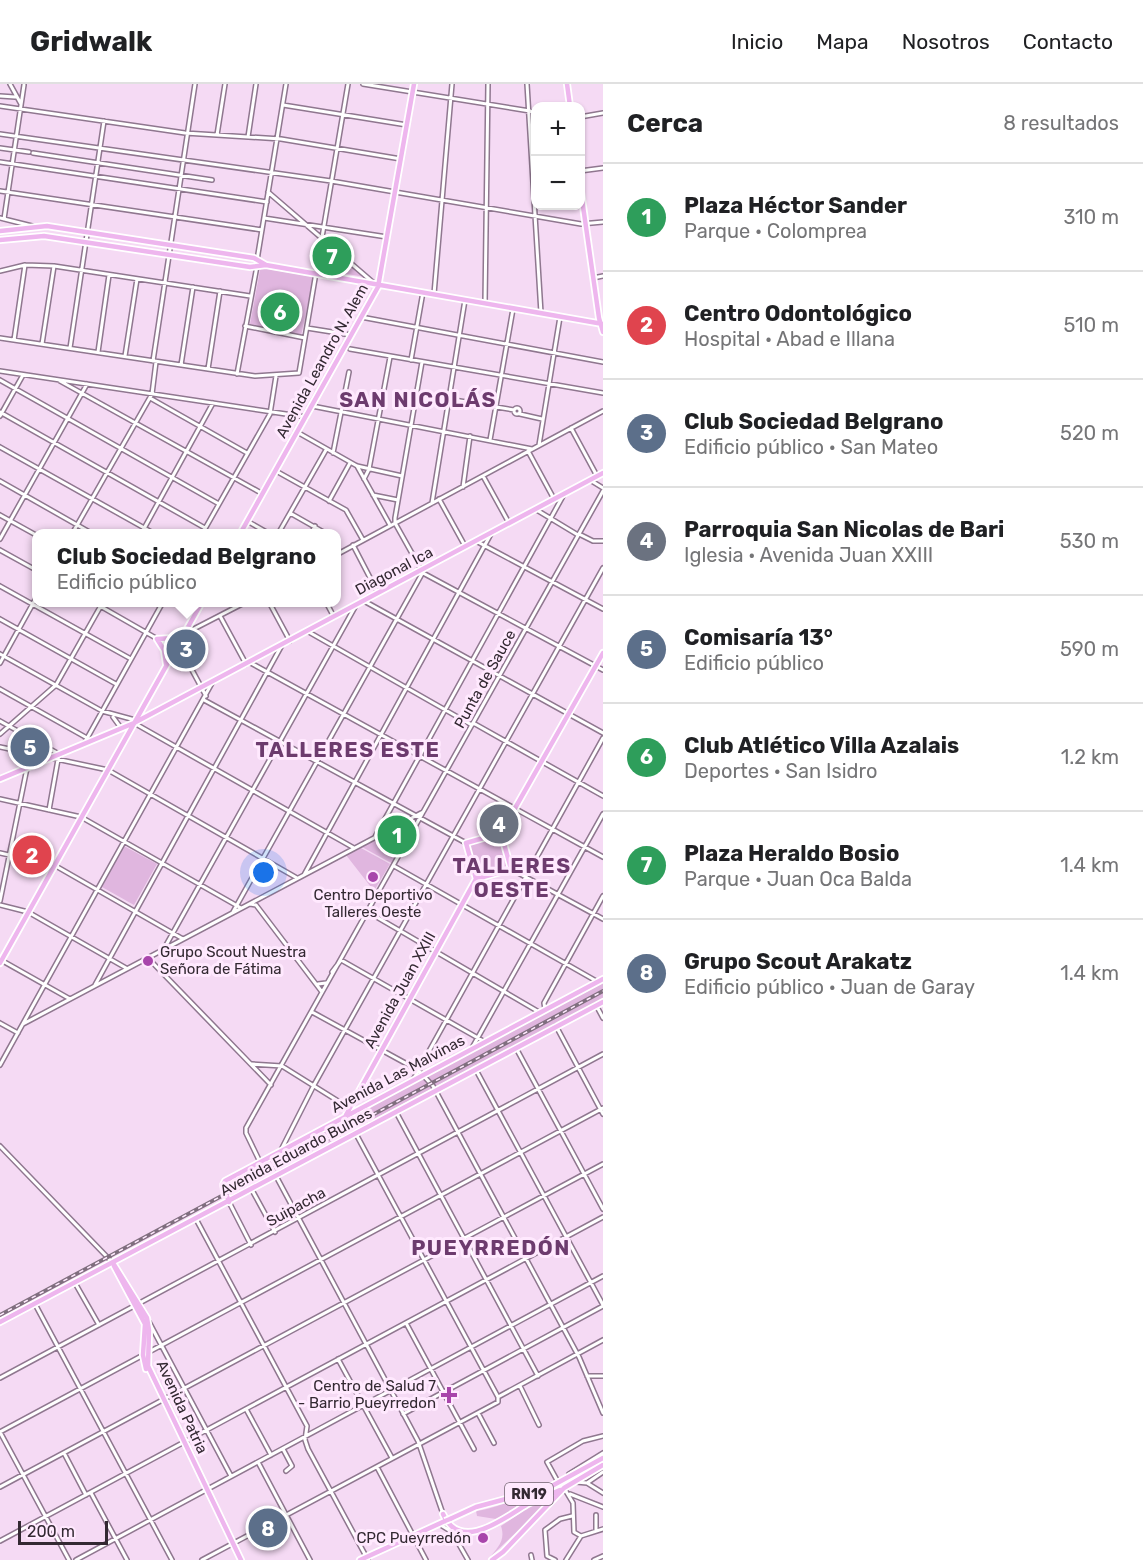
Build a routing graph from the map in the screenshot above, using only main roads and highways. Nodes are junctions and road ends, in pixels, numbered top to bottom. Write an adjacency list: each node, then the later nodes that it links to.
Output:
1 (414, 84): 8 (main road, Avenida Leandro N. Alem)
2 (567, 84): 3 (main road)
3 (569, 102)
4 (584, 210): 9 (main road)
5 (0, 231): 7 (main road)
6 (0, 240): 7 (main road)
7 (266, 265): 8 (main road)
8 (377, 284): 9 (main road); 12 (main road, Avenida Leandro N. Alem)
9 (601, 324): 10 (main road)
10 (603, 332)
11 (603, 473): 17 (main road, Diagonal Ica)
12 (243, 529)
13 (200, 607): 14 (main road)
14 (184, 634): 16 (main road); 16 (main road)
15 (603, 653): 19 (main road)
16 (166, 665): 17 (main road)
17 (135, 721): 18 (main road, Diagonal Ica); 21 (main road)
18 (0, 779)
19 (501, 833): 20 (main road); 20 (main road)
20 (476, 879): 24 (main road, Avenida Juan XXIII)
21 (1, 961)
22 (601, 981): 24 (main road, Avenida Las Malvinas)
23 (603, 1002): 26 (main road, Avenida Eduardo Bulnes)
24 (352, 1108): 25 (main road, Avenida Juan XXIII)
25 (346, 1115): 26 (main road, Avenida Las Malvinas)
26 (229, 1202): 27 (main road, Avenida Eduardo Bulnes)
27 (113, 1263): 28 (main road, Avenida Patria); 29 (main road, Avenida Eduardo Bulnes)
28 (137, 1305): 30 (main road, Avenida Patria); 30 (main road, Avenida Patria)
29 (0, 1322)
30 (149, 1331): 39 (main road, Avenida Patria)
31 (603, 1458): 34 (main road, RN19)
32 (603, 1465): 33 (main road, RN19)
33 (564, 1488): 35 (main road, RN19); 41 (main road, RN19)
34 (514, 1498): 35 (main road); 37 (main road, RN19)
35 (516, 1512): 37 (main road, RN19)
36 (443, 1514): 37 (main road)
37 (448, 1521): 38 (main road, RN19)
38 (367, 1558): 40 (main road)
39 (239, 1560)
40 (360, 1560)
41 (492, 1560)

